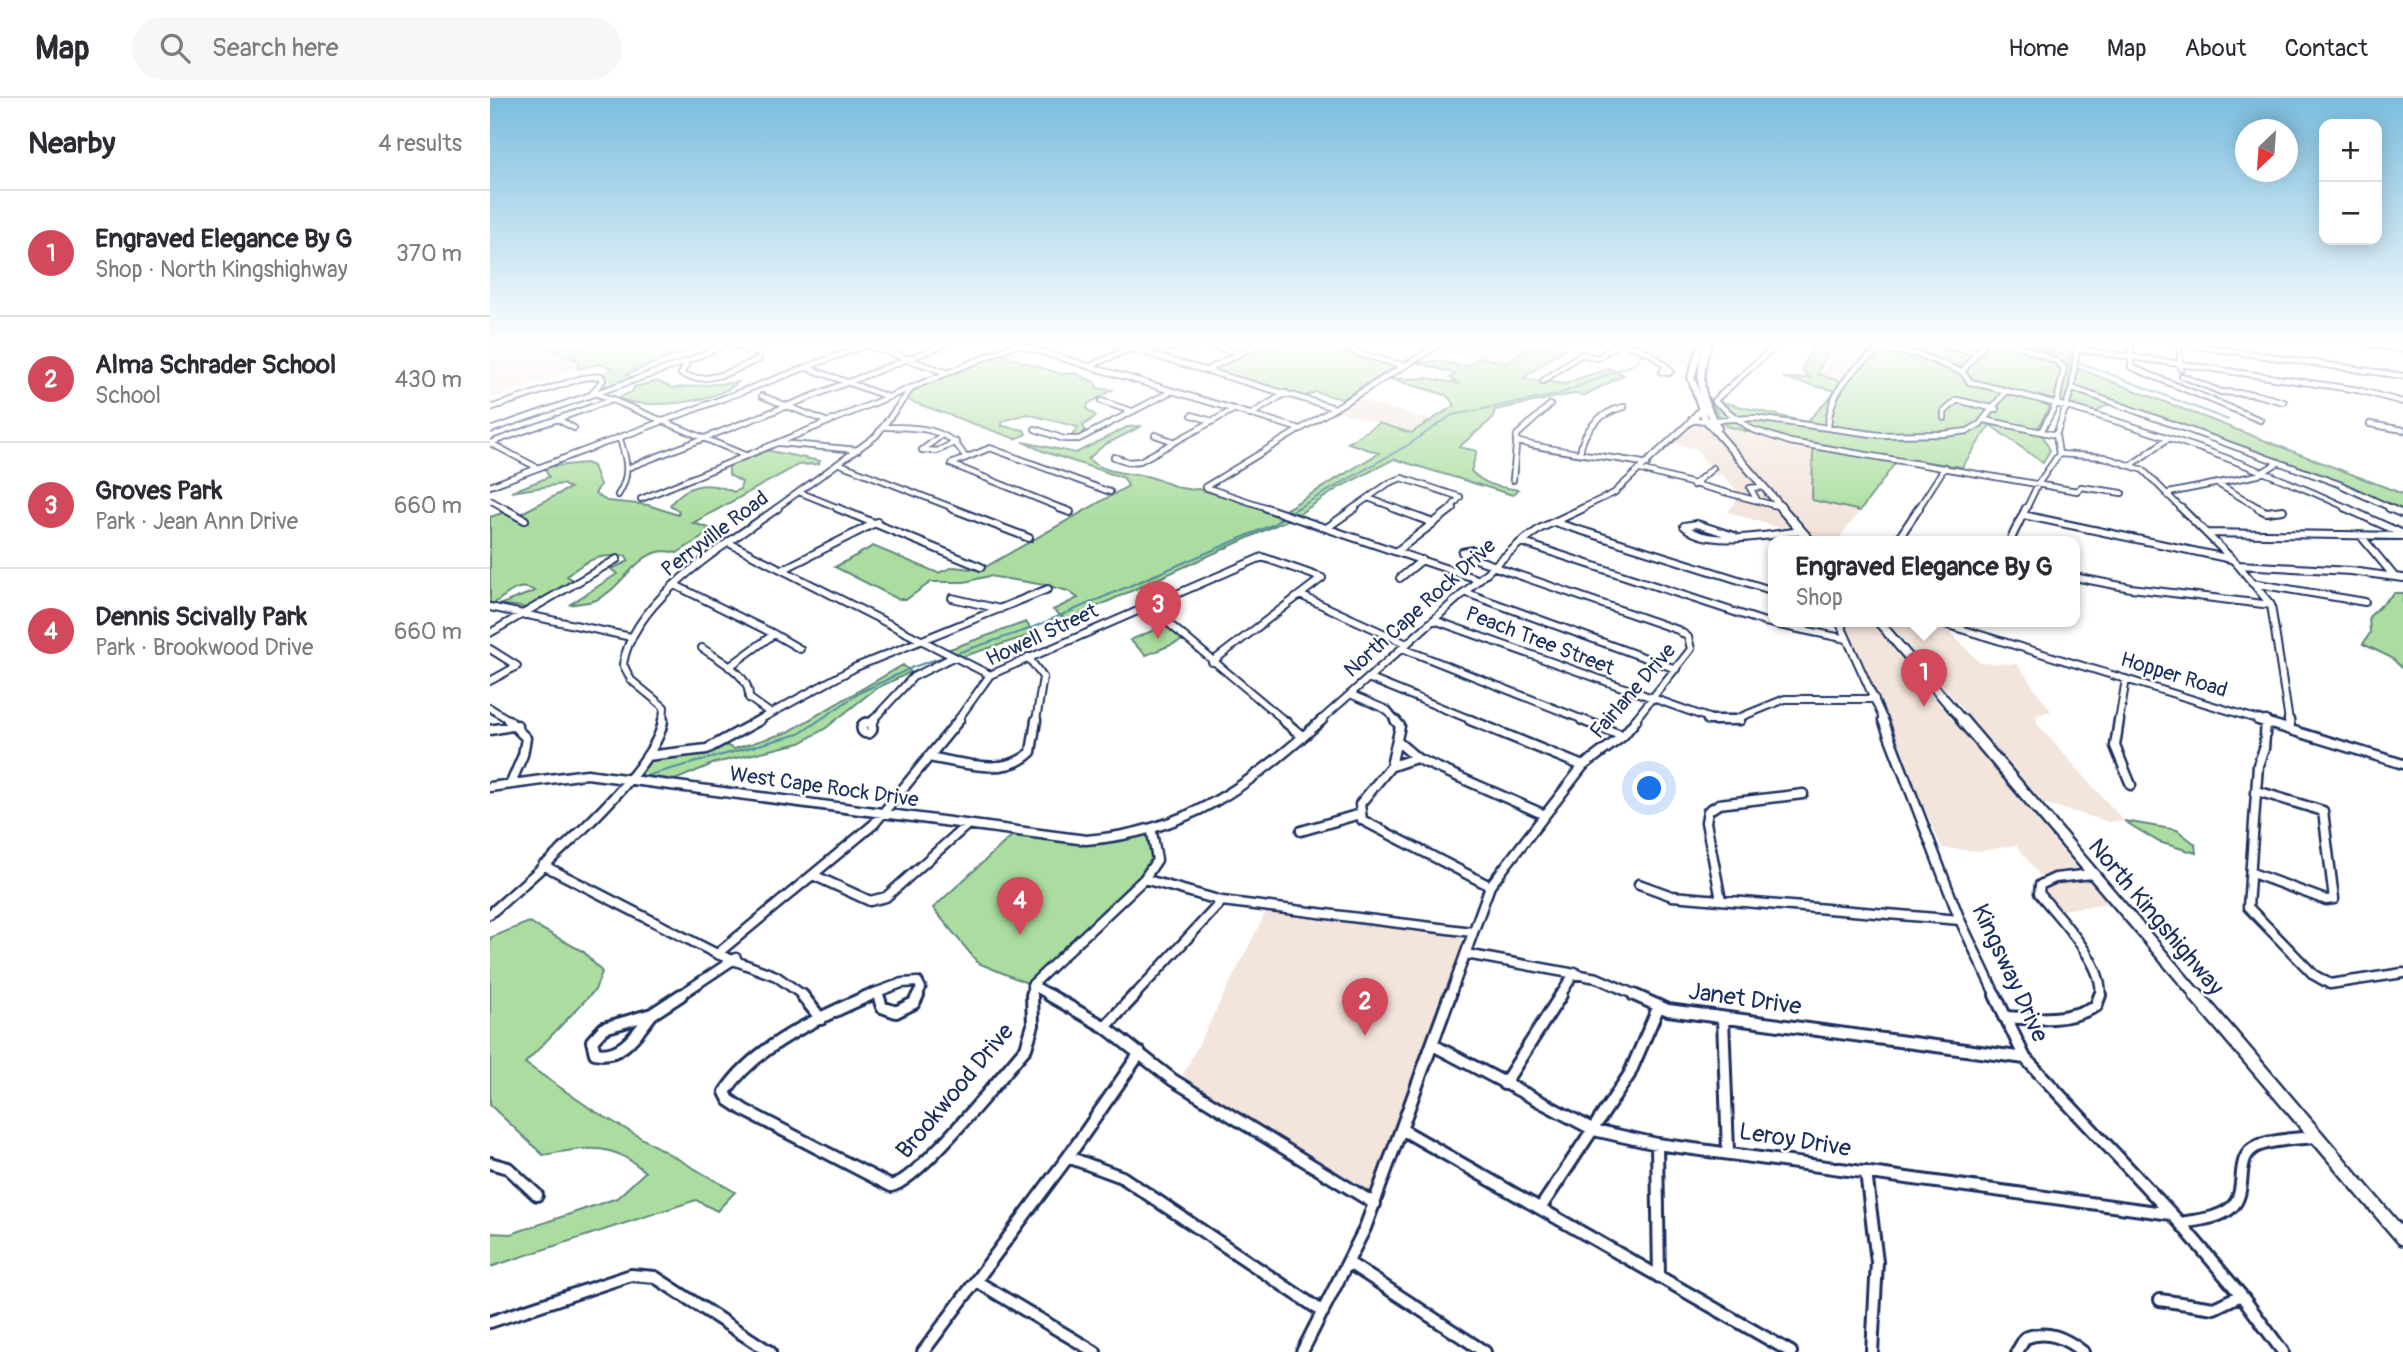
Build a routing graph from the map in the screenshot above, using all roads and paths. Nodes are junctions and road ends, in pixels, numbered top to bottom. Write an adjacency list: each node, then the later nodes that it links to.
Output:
1 (569, 404): 52 (street)
2 (601, 404): 38 (street)
3 (624, 404): 42 (street)
4 (710, 404): 42 (street)
5 (782, 404): 27 (street)
6 (794, 404): 27 (street)
7 (872, 404): 45 (street)
8 (899, 404): 47 (street, Perryville Road)
9 (1109, 404): 33 (street)
10 (1146, 404): 33 (street)
11 (1212, 404): 30 (street)
12 (1269, 404): 35 (street)
13 (1320, 404): 29 (street)
14 (1342, 404): 29 (street)
15 (1699, 404): 31 (main road)
16 (1705, 404): 39 (main road)
17 (1717, 404): 36 (street)
18 (1831, 404): 49 (street)
19 (1953, 404): 37 (street)
20 (1971, 404): 32 (street)
21 (1999, 404): 32 (street)
22 (2056, 404): 54 (street)
23 (2067, 404): 57 (street); 60 (street)
24 (2114, 404): 76 (street)
25 (2221, 404): 41 (street)
26 (1550, 405): 61 (street)
27 (788, 406): 45 (street); 59 (street)
28 (1624, 407): 71 (street)
29 (1335, 408): 51 (street)
30 (1233, 410): 35 (street); 43 (street)
31 (1701, 410): 39 (main road); 44 (main road)
32 (1996, 410): 40 (street)
33 (1131, 411): 50 (street)
34 (1192, 415): 43 (street)
35 (1250, 415): 51 (street)
36 (1734, 418): 39 (street); 49 (street); 81 (street)
37 (1944, 418)
38 (557, 419): 48 (street); 64 (street)
39 (1709, 419): 44 (street); 90 (main road)
40 (1984, 420): 49 (street); 54 (street)
41 (2260, 420)
42 (663, 421): 58 (street); 59 (street)
43 (1212, 421): 63 (street)
44 (1691, 421): 80 (street, North Cape Rock Drive)
45 (828, 422): 65 (street)
46 (2370, 424): 53 (street)
47 (886, 427): 55 (street); 69 (street, Perryville Road)
48 (574, 428)
49 (1828, 428)
50 (1035, 429)
51 (1300, 429): 109 (street)
52 (490, 430)
53 (2403, 430)
54 (2041, 432): 57 (street)
55 (942, 434): 62 (street); 62 (street)
56 (1155, 435): 63 (street)
57 (2056, 435): 72 (street)
58 (619, 438): 79 (street); 82 (street)
59 (705, 438): 73 (street); 79 (street)
60 (2166, 440): 78 (street); 84 (street)
61 (1516, 441): 66 (street); 68 (street)
62 (956, 442): 74 (street)
63 (1174, 442): 75 (street)
64 (490, 443): 67 (street)
65 (778, 443): 69 (street); 73 (street)
66 (1526, 445): 68 (street); 71 (street)
67 (503, 448): 70 (street); 82 (street)
68 (1515, 449): 85 (street)
69 (858, 450): 77 (street, Perryville Road)
70 (490, 453)
71 (1580, 453): 80 (street)
72 (2059, 454): 78 (street); 88 (street)
73 (747, 456): 97 (street)
74 (964, 457): 92 (street); 102 (street)
75 (1114, 457)
76 (2279, 463): 84 (street); 103 (street)
77 (840, 464): 91 (street, Perryville Road); 118 (street)
78 (2133, 464): 94 (street)
79 (630, 467): 95 (street)
80 (1644, 467): 87 (street); 107 (street, North Cape Rock Drive)
81 (1944, 467): 88 (street); 114 (street)
82 (538, 468): 89 (street)
83 (1713, 468): 87 (street)
84 (2262, 473): 86 (street); 112 (street)
85 (1513, 480)
86 (2218, 484): 94 (street); 101 (street)
87 (1693, 485): 99 (street)
88 (2038, 485): 93 (street); 104 (street)
89 (490, 486)
90 (1764, 487): 99 (street); 100 (main road)
91 (799, 492): 106 (street); 120 (street, Perryville Road)
92 (1111, 492)
93 (2122, 493)
94 (2169, 493): 111 (street)
95 (618, 495)
96 (1368, 498): 108 (street); 108 (street); 109 (street)
97 (641, 499)
98 (490, 500): 105 (street)
99 (1757, 500): 100 (street)
100 (1781, 506): 110 (main road)
101 (2283, 510)
102 (1070, 512)
103 (2403, 514)
104 (2023, 515): 115 (street); 124 (street)
105 (525, 520)
106 (877, 522): 128 (street); 129 (street)
107 (1554, 522): 119 (street, North Cape Rock Drive); 138 (street)
108 (1433, 523): 121 (street)
109 (1328, 527): 121 (street)
110 (1801, 531): 113 (main road); 117 (street)
111 (2206, 533): 116 (street); 124 (street)
112 (2403, 535): 116 (street)
113 (1806, 536)
114 (1900, 536)
115 (2012, 536)
116 (2361, 536): 130 (street)
117 (1736, 537): 117 (street)
118 (1029, 538)
119 (1521, 542): 126 (street, North Cape Rock Drive); 149 (street)
120 (729, 543): 129 (street); 136 (street, Perryville Road)
121 (1397, 551): 125 (street)
122 (617, 559): 147 (street)
123 (1476, 559): 126 (street)
124 (2231, 559): 127 (street)
125 (1422, 560): 131 (street); 134 (street)
126 (1493, 565): 134 (street, North Cape Rock Drive); 167 (street, Fairlane Drive)
127 (2238, 565): 130 (street); 135 (street)
128 (981, 567)
129 (784, 569): 157 (street)
130 (2394, 576): 133 (street)
131 (1400, 578)
132 (2080, 578): 143 (street)
133 (2403, 578)
134 (1477, 579): 139 (street, North Cape Rock Drive)
135 (2250, 582): 142 (street); 143 (street)
136 (675, 585): 155 (street); 156 (street, Perryville Road)
137 (1048, 589): 146 (street)
138 (1768, 589)
139 (1465, 592): 148 (street, North Cape Rock Drive); 167 (street)
140 (1300, 595): 144 (street, Howell Street); 159 (street); 165 (street)
141 (952, 598): 146 (street)
142 (2365, 602)
143 (2271, 605): 180 (street)
144 (1148, 606): 164 (street, Howell Street); 165 (street)
145 (490, 607): 147 (street)
146 (1000, 609): 157 (street)
147 (527, 612): 154 (street); 156 (street)
148 (1434, 620): 159 (street, North Cape Rock Drive); 174 (street, Peach Tree Street)
149 (1768, 623)
150 (1789, 627): 158 (street)
151 (1842, 627): 158 (street, Kingsway Drive)
152 (1883, 627): 205 (main road, North Kingshighway)
153 (1955, 627): 170 (street, Hopper Road)
154 (490, 633)
155 (774, 634): 162 (street); 166 (street)
156 (631, 637): 185 (street, Perryville Road)
157 (919, 639): 163 (street); 176 (street)
158 (1847, 639): 173 (street, Kingsway Drive)
159 (1405, 646): 169 (street, North Cape Rock Drive); 183 (street)
160 (702, 648): 166 (street)
161 (490, 649): 171 (street)
162 (800, 649)
163 (953, 657): 168 (street); 178 (street)
164 (1028, 657): 168 (street, Howell Street); 186 (street)
165 (1212, 662): 182 (street)
166 (729, 667): 176 (street)
167 (1676, 670): 174 (street, Fairlane Drive)
168 (990, 675): 186 (street, Howell Street)
169 (1368, 678): 172 (street, North Cape Rock Drive); 190 (street)
170 (2126, 679): 177 (street, Hopper Road); 193 (street)
171 (490, 681)
172 (1350, 694): 182 (street, North Cape Rock Drive); 184 (street)
173 (1875, 699): 174 (street, Peach Tree Street); 213 (street, Kingsway Drive)
174 (1652, 702): 183 (street, Fairlane Drive)
175 (490, 708): 179 (street)
176 (770, 713): 185 (street)
177 (2266, 721): 180 (street, Hopper Road); 195 (street)
178 (872, 723)
179 (518, 725): 181 (street); 192 (street)
180 (2290, 729): 188 (street, Hopper Road)
181 (490, 730)
182 (1302, 736): 202 (street, North Cape Rock Drive)
183 (1623, 736): 190 (street, Fairlane Drive)
184 (1398, 742): 187 (street); 189 (street)
185 (647, 756): 191 (street, Perryville Road)
186 (928, 757): 197 (street, Howell Street)
187 (1418, 758): 189 (street); 199 (street)
188 (2403, 765)
189 (1391, 766): 198 (street)
190 (1583, 766): 199 (street, Fairlane Drive)
191 (629, 778): 192 (street, West Cape Rock Drive); 197 (street, West Cape Rock Drive); 203 (street, Perryville Road)
192 (511, 783): 194 (street, West Cape Rock Drive)
193 (2131, 785)
194 (490, 787)
195 (2257, 790): 204 (street); 204 (street)
196 (1803, 794): 210 (street)
197 (883, 813): 200 (street, West Cape Rock Drive); 206 (street, Howell Street)
198 (1360, 814): 201 (street); 209 (street)
199 (1545, 815): 209 (street, Fairlane Drive)
200 (967, 825): 202 (street, West Cape Rock Drive); 206 (street)
201 (1301, 831)
202 (1152, 832): 207 (street)
203 (542, 865): 212 (street, Perryville Road); 215 (street)
204 (2252, 873): 219 (street)
205 (2092, 874): 224 (street); 234 (main road, North Kingshighway)
206 (813, 875): 215 (street, Howell Street)
207 (1144, 879): 211 (street); 220 (street)
208 (1639, 884): 210 (street)
209 (1490, 886): 214 (street, Fairlane Drive)
210 (1721, 900): 213 (street)
211 (1222, 901): 214 (street); 227 (street)
212 (490, 914)
213 (1961, 920): 224 (street, Kingsway Drive)
214 (1472, 932): 216 (street, Fairlane Drive)
215 (717, 954): 217 (street)
216 (1466, 954): 218 (street, Janet Drive); 228 (street, Fairlane Drive)
217 (736, 958): 223 (street); 226 (street)
218 (1574, 972): 222 (street, Janet Drive); 231 (street)
219 (2403, 973)
220 (1032, 985): 226 (street, Brookwood Drive); 227 (street)
221 (877, 992): 221 (street, Brookwood Drive); 226 (street, Brookwood Drive)
222 (1658, 1008): 225 (street, Janet Drive); 233 (street)
223 (652, 1014): 223 (street)
224 (2004, 1017): 230 (street, Kingsway Drive)
225 (1723, 1018): 230 (street, Janet Drive); 236 (street)
226 (821, 1019)
227 (1105, 1027): 229 (street)
228 (1433, 1045): 231 (street, Leroy Drive); 232 (street, Fairlane Drive)
229 (1140, 1053): 237 (street); 241 (street)
230 (2025, 1058): 243 (street, Kingsway Drive)
231 (1504, 1084): 233 (street, Leroy Drive)
232 (1403, 1130): 241 (street, Fairlane Drive); 242 (street)
233 (1594, 1130): 235 (street, Leroy Drive); 242 (street)
234 (2315, 1137): 244 (street); 245 (main road, North Kingshighway)
235 (1657, 1144): 236 (street, Leroy Drive); 247 (street)
236 (1728, 1151): 239 (street, Leroy Drive)
237 (1068, 1157): 248 (street); 251 (street)
238 (490, 1163): 240 (street)
239 (1866, 1172): 243 (street, Leroy Drive); 259 (street)
240 (537, 1195)
241 (1374, 1204): 246 (street, Fairlane Drive)
242 (1541, 1207): 247 (street)
243 (2171, 1214): 244 (street, Kingsway Drive)
244 (2180, 1223): 249 (street, Kingsway Drive)
245 (2403, 1238)
246 (1349, 1263): 251 (street, Fairlane Drive); 257 (street)
247 (1660, 1277): 258 (street)
248 (975, 1281): 254 (street); 255 (street)
249 (2241, 1295): 250 (street); 262 (street, Kingsway Drive)
250 (2160, 1300)
251 (1323, 1312): 256 (street, Fairlane Drive)
252 (490, 1322): 253 (street)
253 (770, 1352)
254 (923, 1352)
255 (1095, 1352)
256 (1303, 1352)
257 (1485, 1352)
258 (1791, 1352)
259 (1872, 1352)
260 (2017, 1352): 261 (street)
261 (2083, 1352)
262 (2283, 1352)

